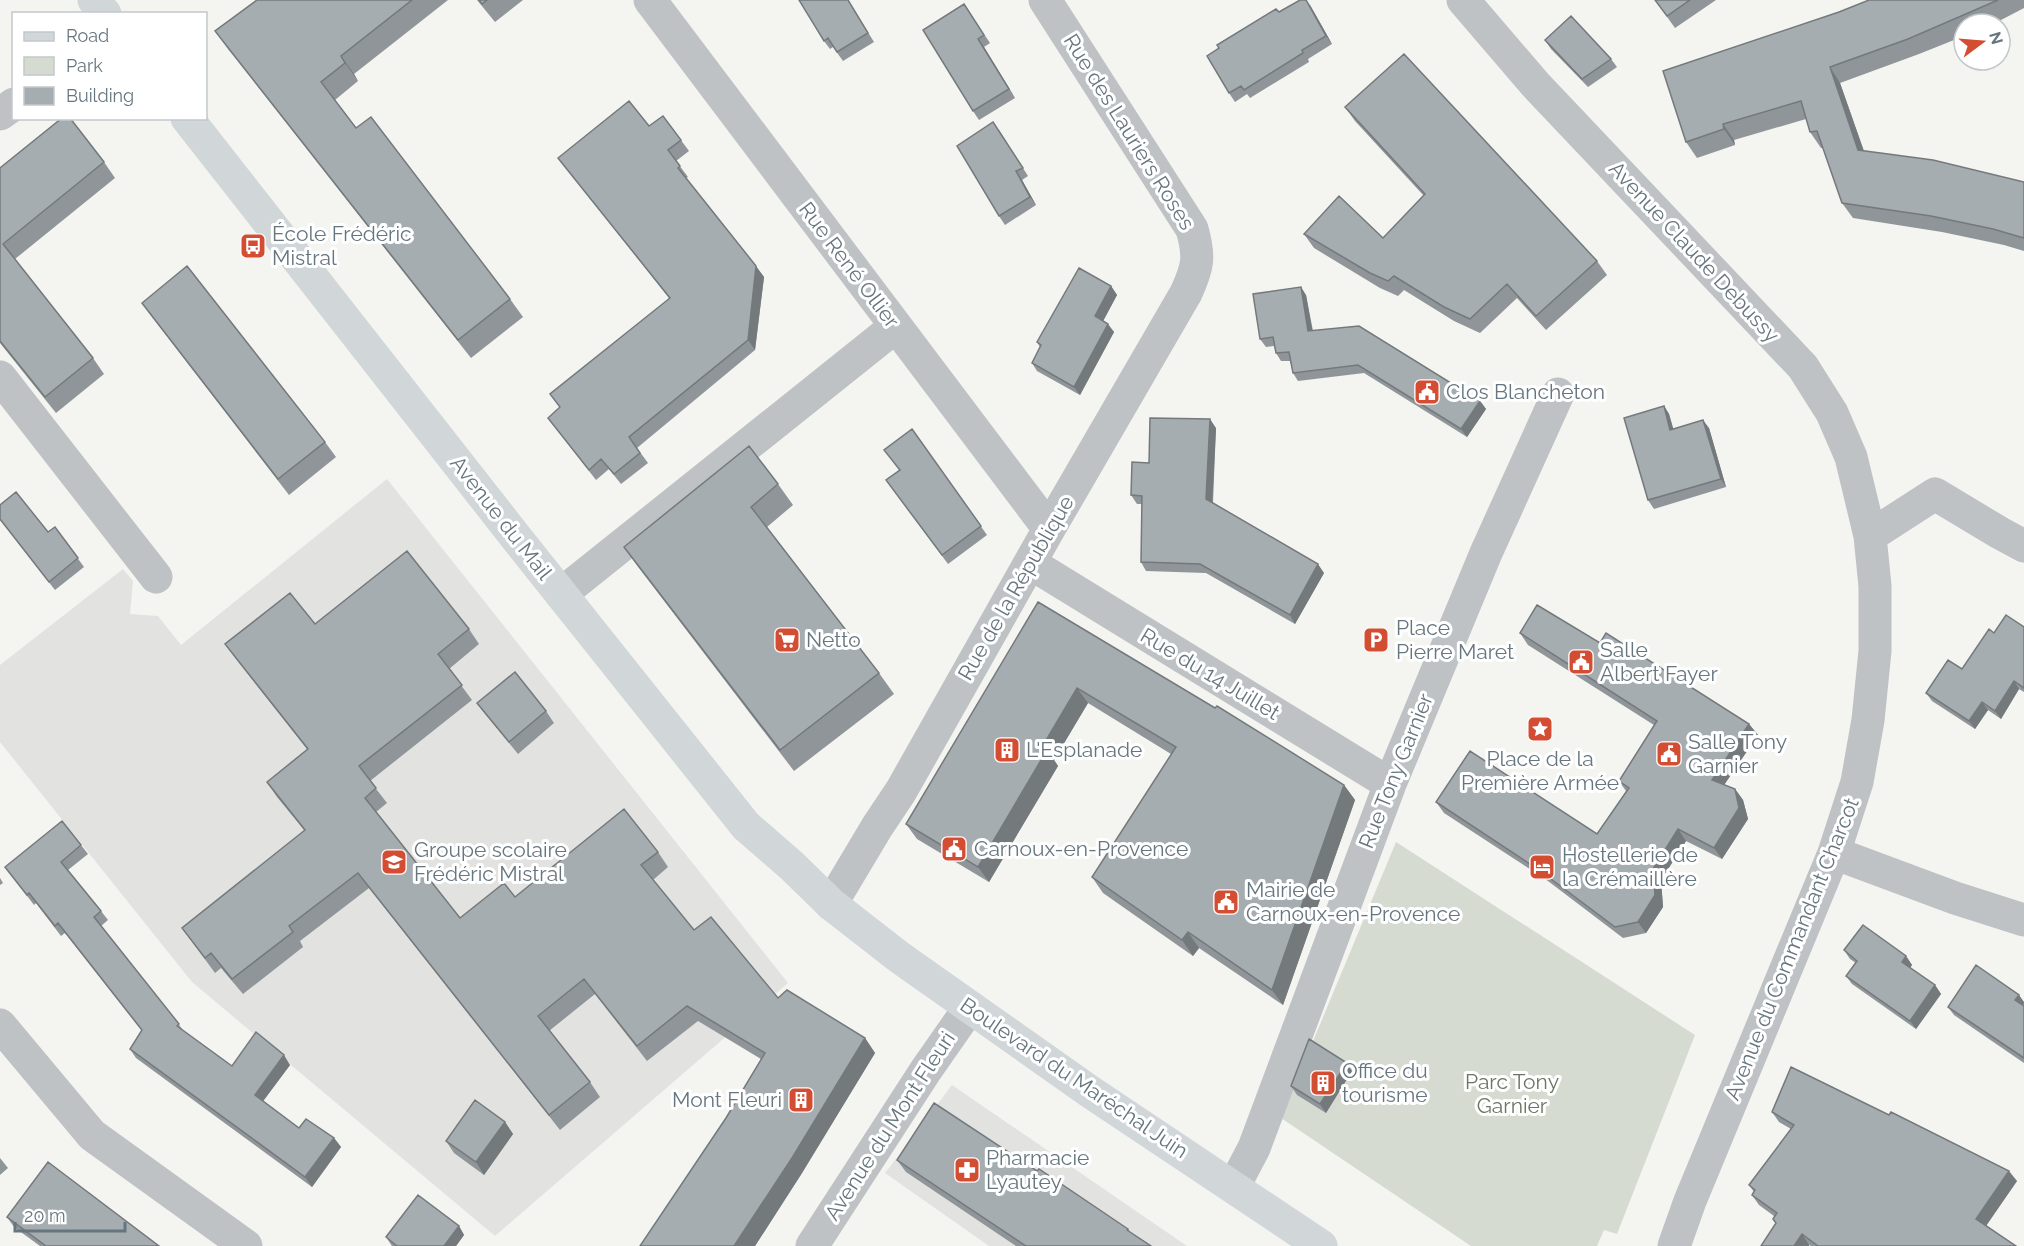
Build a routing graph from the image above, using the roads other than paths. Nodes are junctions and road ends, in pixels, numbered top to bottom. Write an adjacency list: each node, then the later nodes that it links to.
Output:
1 (94, 0): 5 (main road)
2 (650, 0): 8 (street, Rue René Ollier)
3 (1045, 0): 7 (street, Rue des Lauriers Roses)
4 (1463, 0): 12 (street, Avenue Claude Debussy)
5 (103, 12)
6 (189, 120): 16 (main road, Avenue du Mail)
7 (1197, 270): 11 (street, Rue de la République)
8 (896, 327): 11 (street, Rue René Ollier); 16 (street)
9 (0, 377): 15 (street)
10 (1558, 394): 17 (street, Rue Tony Garnier)
11 (1049, 529): 14 (street, Rue de la République)
12 (1870, 536): 13 (street); 18 (street, Avenue du Commandant Charcot)
13 (2024, 546)
14 (1030, 563): 17 (street, Rue du 14 Juillet); 19 (street, Rue de la République)
15 (156, 577)
16 (561, 594): 19 (main road, Avenue du Mail)
17 (1390, 784): 23 (street, Rue Tony Garnier)
18 (1834, 853): 20 (street); 27 (street, Avenue du Commandant Charcot)
19 (831, 904): 21 (main road, Boulevard du Maréchal Juin)
20 (2024, 920)
21 (969, 1007): 23 (main road, Boulevard du Maréchal Juin); 25 (street, Avenue du Mont Fleuri)
22 (0, 1025): 24 (street)
23 (1234, 1186): 26 (main road, Boulevard du Maréchal Juin)
24 (246, 1246)
25 (812, 1246)
26 (1322, 1246)
27 (1674, 1246)

